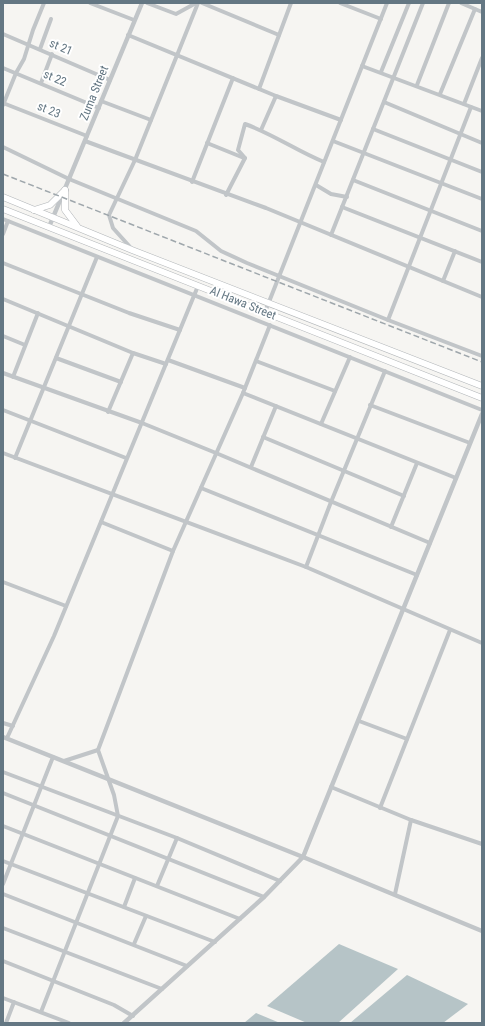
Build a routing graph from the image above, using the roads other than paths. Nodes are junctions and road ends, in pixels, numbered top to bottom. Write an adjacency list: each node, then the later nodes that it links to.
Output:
1 (44, 3): 22 (street)
2 (90, 3): 18 (street)
3 (142, 3): 18 (street, Zuma Street)
4 (147, 3): 5 (street)
5 (197, 3): 25 (street)
6 (202, 3): 21 (street)
7 (291, 3): 21 (street)
8 (340, 3): 17 (street)
9 (387, 3): 17 (street)
10 (409, 3): 29 (street)
11 (423, 3): 31 (street)
12 (449, 3): 35 (street)
13 (461, 3): 14 (street)
14 (475, 9): 15 (street); 37 (street)
15 (481, 10)
16 (50, 19): 23 (street)
17 (381, 19): 27 (street)
18 (134, 20): 20 (street, Zuma Street)
19 (3, 34): 22 (street, st 21)
20 (128, 35): 25 (street); 33 (street, Zuma Street)
21 (279, 35): 36 (street)
22 (28, 44): 23 (street, st 21); 30 (street)
23 (40, 49): 24 (street, st 21)
24 (52, 54): 33 (street, st 21); 34 (street)
25 (176, 55): 32 (street); 46 (street)
26 (482, 58): 42 (street)
27 (362, 66): 29 (street); 47 (street)
28 (3, 68): 30 (street, st 22)
29 (381, 72): 31 (street)
30 (16, 73): 34 (street, st 22); 41 (street)
31 (393, 77): 35 (street); 40 (street)
32 (233, 78): 36 (street); 54 (street)
33 (110, 80): 39 (street, Zuma Street)
34 (40, 83): 44 (street, st 22)
35 (417, 85): 37 (street)
36 (260, 89): 38 (street)
37 (440, 94): 42 (street)
38 (276, 96): 47 (street); 49 (street)
39 (101, 101): 44 (street, Zuma Street); 46 (street)
40 (384, 102): 48 (street); 50 (street)
41 (3, 104): 51 (street, st 23)
42 (464, 104): 43 (street)
43 (471, 107): 45 (street); 50 (street)
44 (99, 108): 51 (street, Zuma Street)
45 (482, 111)
46 (151, 120): 58 (street)
47 (341, 120): 52 (street)
48 (373, 129): 56 (street); 59 (street)
49 (261, 130): 57 (street); 60 (street)
50 (461, 134): 53 (street); 59 (street)
51 (86, 139): 58 (street, st 23); 62 (street, Zuma Street)
52 (333, 140): 56 (street); 60 (street)
53 (482, 142)
54 (207, 143): 57 (street); 64 (street)
55 (3, 147): 62 (street)
56 (364, 154): 63 (street); 65 (street)
57 (245, 158): 68 (street)
58 (135, 160): 64 (street, st 23); 71 (street)
59 (451, 160): 61 (street); 65 (street)
60 (324, 162): 66 (street)
61 (482, 172)
62 (69, 179): 67 (street, Zuma Street); 71 (street)
63 (353, 180): 70 (street); 76 (street)
64 (192, 182): 68 (street, st 23)
65 (442, 184): 72 (street); 76 (street)
66 (316, 185): 70 (street); 80 (street)
67 (65, 190): 75 (highway); 77 (street, Zuma Street); 82 (highway)
68 (226, 195): 80 (street, st 23)
69 (3, 197): 75 (highway, Al Hawa Street)
70 (346, 197): 73 (street)
71 (116, 199): 87 (street); 93 (street)
72 (482, 199)
73 (342, 207): 85 (street); 86 (street)
74 (3, 209): 81 (highway, Al Hawa Street)
75 (34, 210): 77 (highway, Al Hawa Street)
76 (431, 211): 83 (street); 86 (street)
77 (54, 218): 81 (street, Zuma Street); 82 (highway, Al Hawa Street)
78 (3, 219): 79 (street)
79 (8, 221): 84 (street); 89 (street)
80 (301, 222): 85 (street, st 23); 93 (street)
81 (49, 227): 95 (highway, Al Hawa Street)
82 (78, 227): 87 (highway, Al Hawa Street)
83 (482, 231)
84 (3, 234)
85 (331, 235): 92 (street, st 23)
86 (421, 237): 88 (street); 92 (street)
87 (132, 250): 100 (highway, Al Hawa Street)
88 (455, 251): 90 (street); 94 (street)
89 (97, 257): 96 (street); 97 (street)
90 (482, 262)
91 (3, 263): 96 (street)
92 (409, 267): 94 (street, st 23); 103 (street)
93 (279, 276): 100 (street); 103 (street)
94 (443, 281): 98 (street, st 23)
95 (198, 286): 97 (street); 101 (highway, Al Hawa Street)
96 (82, 295): 105 (street); 106 (street)
97 (194, 295): 104 (street); 106 (street)
98 (482, 297)
99 (3, 299): 102 (street)
100 (268, 302): 101 (street); 119 (highway, Al Hawa Street)
101 (265, 312): 124 (highway, Al Hawa Street)
102 (38, 314): 105 (street); 108 (street)
103 (388, 320): 110 (street)
104 (270, 325): 111 (street); 113 (street)
105 (69, 326): 109 (street); 112 (street)
106 (180, 330): 114 (street)
107 (3, 336): 108 (street)
108 (25, 345): 117 (street)
109 (133, 352): 114 (street); 118 (street)
110 (482, 356)
111 (350, 357): 115 (street); 122 (street)
112 (56, 358): 118 (street); 121 (street)
113 (256, 361): 120 (street); 122 (street)
114 (167, 362): 120 (street); 132 (street)
115 (385, 371): 125 (street); 128 (street)
116 (3, 373): 117 (street)
117 (13, 377): 121 (street)
118 (121, 382): 129 (street)
119 (482, 386)
120 (245, 388): 123 (street)
121 (44, 389): 129 (street); 131 (street)
122 (335, 391): 133 (street)
123 (243, 393): 126 (street); 137 (street)
124 (482, 398)
125 (370, 405): 135 (street); 136 (street)
126 (276, 406): 133 (street); 134 (street)
127 (3, 410): 131 (street)
128 (482, 410)
129 (108, 412): 132 (street)
130 (482, 414): 136 (street)
131 (31, 421): 139 (street); 140 (street)
132 (142, 423): 137 (street); 140 (street)
133 (321, 424): 135 (street)
134 (263, 437): 142 (street); 143 (street)
135 (357, 439): 141 (street); 143 (street)
136 (470, 443): 144 (street)
137 (216, 452): 142 (street); 145 (street)
138 (3, 453): 139 (street)
139 (15, 458): 146 (street)
140 (126, 458): 146 (street)
141 (417, 463): 144 (street); 147 (street)
142 (251, 467): 148 (street)
143 (344, 471): 147 (street); 148 (street)
144 (456, 478): 153 (street)
145 (201, 488): 150 (street); 152 (street)
146 (112, 493): 149 (street); 150 (street)
147 (404, 496): 151 (street)
148 (331, 502): 151 (street); 152 (street)
149 (101, 522): 154 (street); 158 (street)
150 (186, 523): 154 (street); 155 (street)
151 (391, 527): 153 (street)
152 (319, 535): 155 (street); 156 (street)
153 (430, 543): 156 (street)
154 (173, 552): 167 (street)
155 (306, 567): 159 (street)
156 (417, 575): 159 (street)
157 (3, 582): 158 (street)
158 (66, 606): 164 (street)
159 (403, 609): 160 (street); 162 (street)
160 (450, 630): 161 (street); 166 (street)
161 (482, 643)
162 (359, 722): 166 (street); 173 (street)
163 (3, 723): 164 (street)
164 (13, 726): 165 (street)
165 (5, 737): 168 (street)
166 (407, 739): 176 (street)
167 (98, 750): 169 (street); 171 (street)
168 (53, 757): 169 (street); 172 (street)
169 (64, 761): 171 (street)
170 (3, 772): 172 (street)
171 (108, 778): 177 (street); 184 (street)
172 (42, 788): 175 (street); 177 (street)
173 (331, 788): 176 (street); 184 (street)
174 (3, 793): 175 (street)
175 (34, 806): 180 (street); 181 (street)
176 (380, 808): 178 (street)
177 (118, 816): 181 (street); 182 (street)
178 (411, 820): 183 (street); 195 (street)
179 (3, 826): 180 (street)
180 (23, 834): 187 (street); 188 (street)
181 (110, 836): 185 (street); 188 (street)
182 (177, 838): 185 (street); 190 (street)
183 (482, 844)
184 (303, 857): 190 (street); 195 (street)
185 (168, 858): 192 (street); 196 (street)
186 (3, 861): 187 (street)
187 (11, 864): 191 (street); 194 (street)
188 (99, 864): 189 (street); 194 (street)
189 (135, 878): 192 (street); 197 (street)
190 (280, 881): 196 (street)
191 (3, 884)
192 (157, 886): 199 (street)
193 (3, 894): 200 (street)
194 (87, 894): 197 (street); 200 (street)
195 (395, 894): 202 (street)
196 (264, 897): 199 (street)
197 (124, 907): 198 (street)
198 (146, 916): 203 (street); 204 (street)
199 (240, 919): 203 (street)
200 (76, 922): 204 (street); 205 (street)
201 (3, 928): 205 (street)
202 (482, 931)
203 (215, 942): 207 (street)
204 (134, 944): 207 (street)
205 (64, 952): 208 (street); 209 (street)
206 (3, 961): 208 (street)
207 (187, 966): 209 (street)
208 (53, 981): 212 (street); 213 (street)
209 (162, 989): 213 (street)
210 (3, 998): 211 (street)
211 (14, 1002): 212 (street); 214 (street)
212 (41, 1012): 215 (street)
213 (133, 1016): 216 (street)
214 (6, 1023)
215 (69, 1023)
216 (124, 1023)

